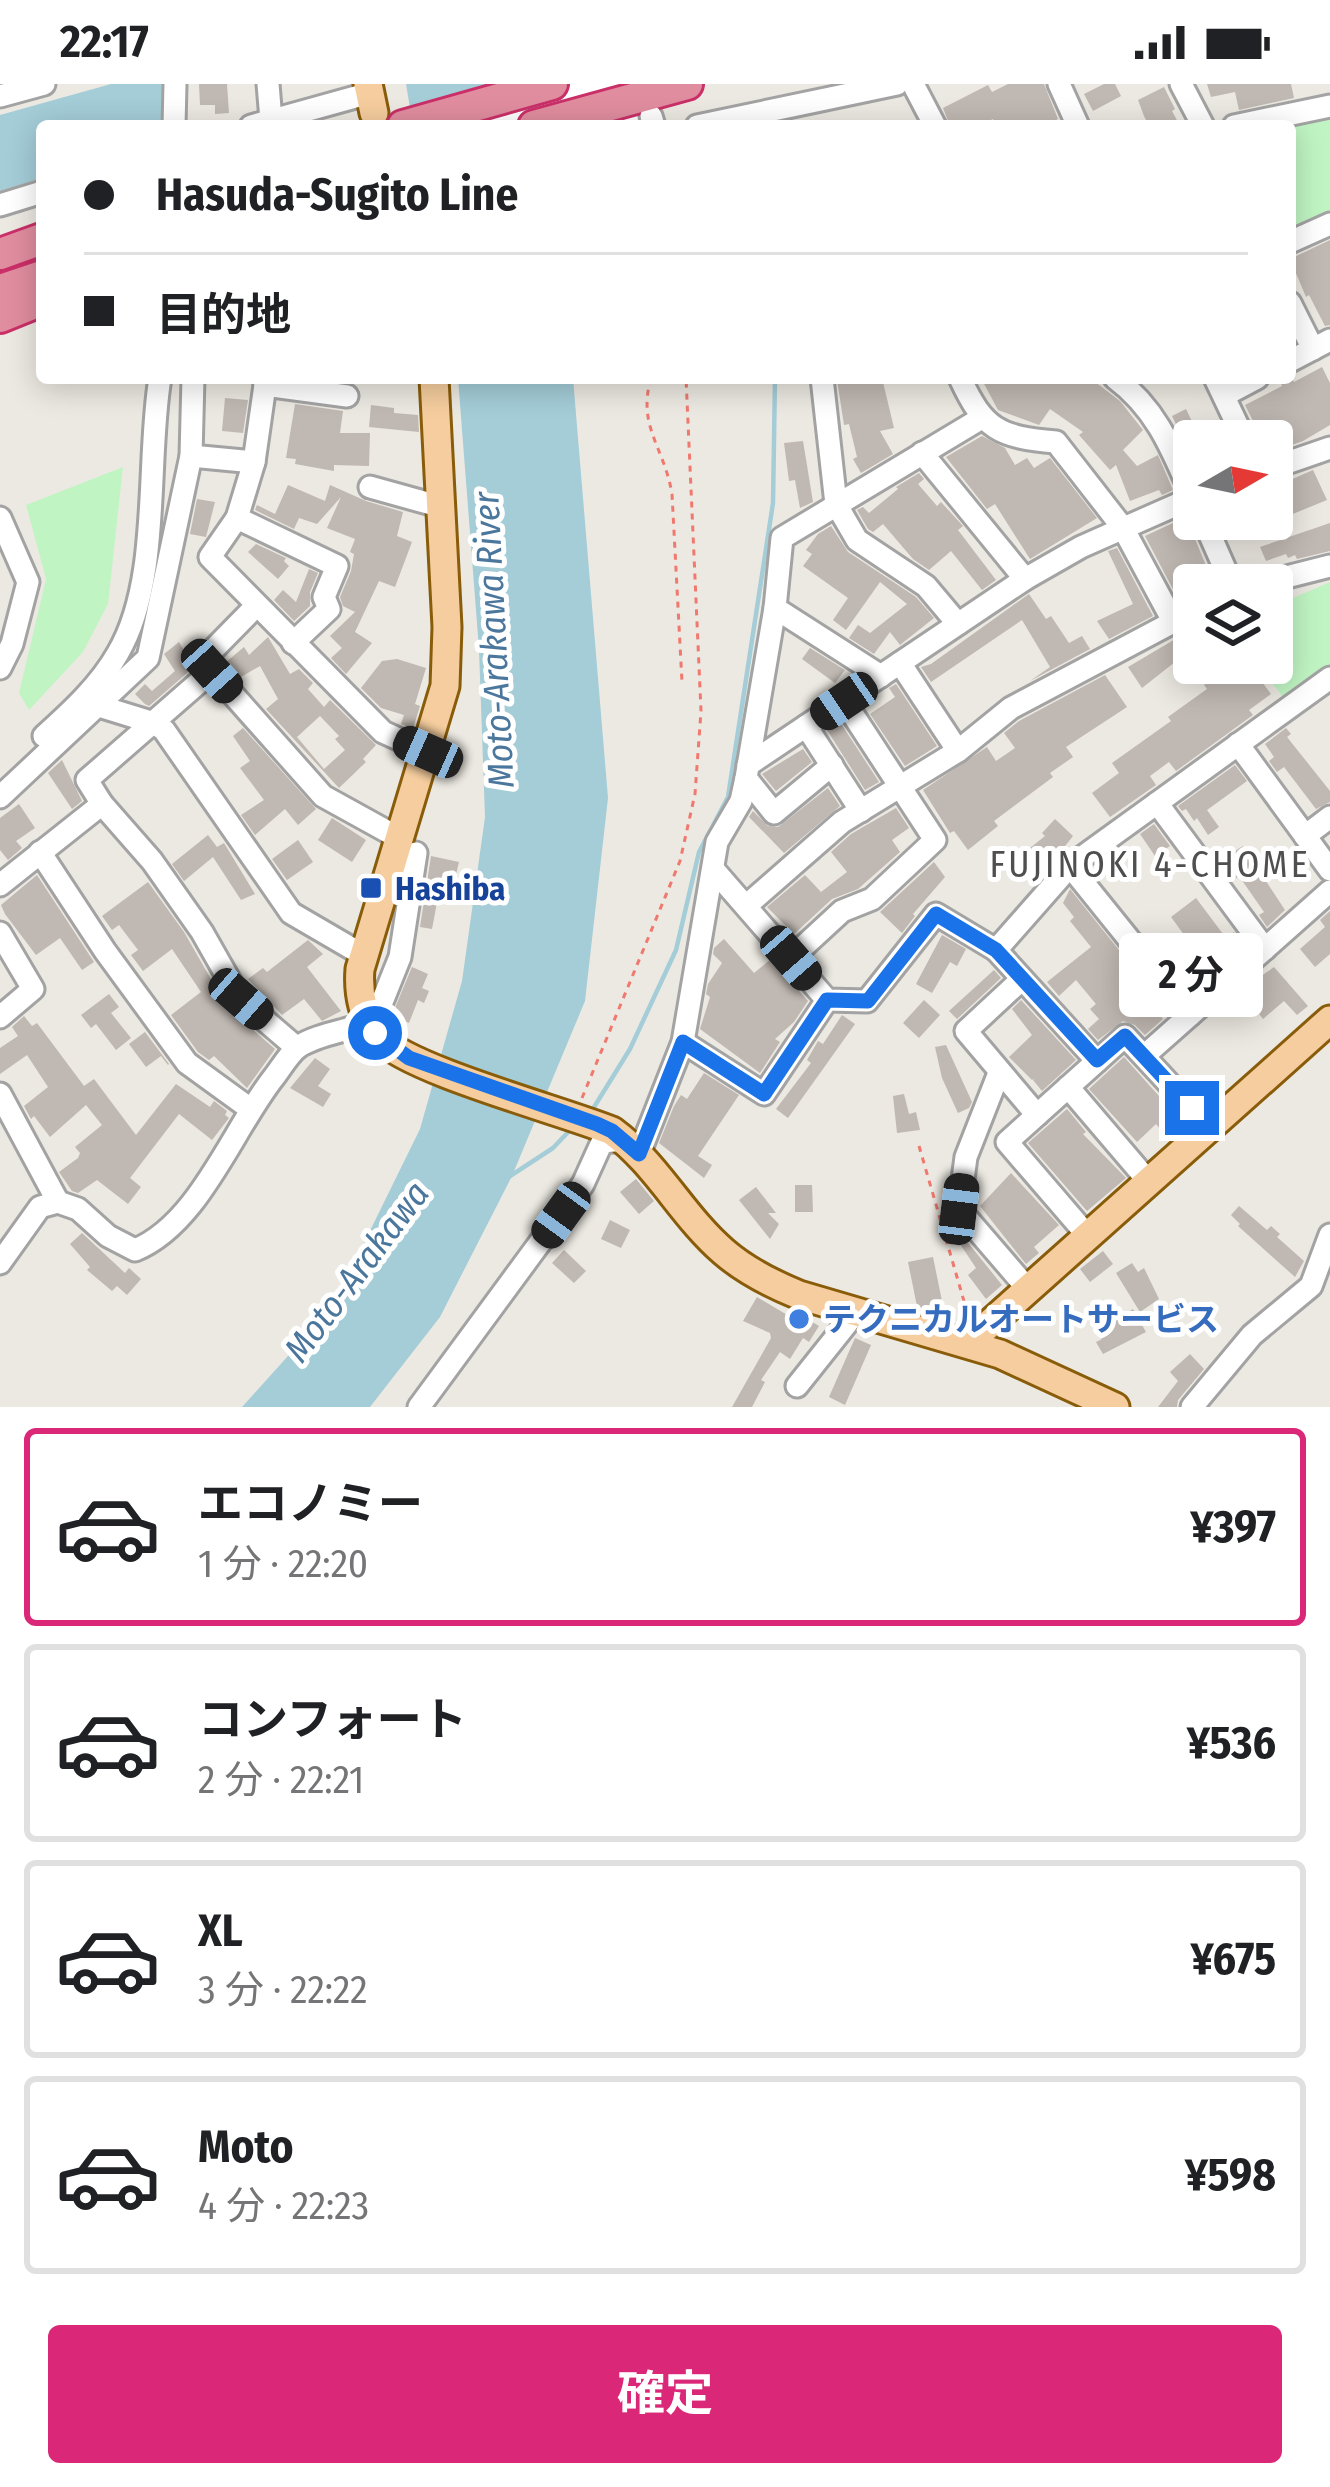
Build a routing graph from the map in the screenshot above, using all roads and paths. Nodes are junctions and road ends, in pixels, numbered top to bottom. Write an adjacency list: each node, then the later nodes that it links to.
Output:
1 (44, 84): 10 (street)
2 (175, 84): 15 (street)
3 (268, 84): 16 (street)
4 (552, 84): 11 (highway)
5 (687, 84): 13 (highway)
6 (897, 84): 14 (street)
7 (913, 84): 20 (street)
8 (1059, 84): 21 (street)
9 (1181, 84): 22 (street)
10 (0, 96)
11 (379, 104): 17 (street)
12 (1328, 108): 23 (street)
13 (648, 113): 18 (highway)
14 (796, 115): 19 (street)
15 (174, 120)
16 (262, 120)
17 (280, 120)
18 (587, 120)
19 (751, 120)
20 (932, 120)
21 (1074, 120)
22 (1200, 120)
23 (1265, 120)
24 (36, 194): 25 (street)
25 (0, 205)
26 (1330, 224): 27 (street)
27 (1296, 239)
28 (36, 241): 29 (highway)
29 (0, 254)
30 (36, 278): 31 (highway)
31 (0, 290)
32 (36, 302): 34 (highway)
33 (1296, 311): 35 (street)
34 (0, 317)
35 (1322, 344)
36 (159, 384): 86 (street)
37 (193, 384): 52 (street)
38 (265, 384): 54 (street)
39 (281, 384): 47 (street)
40 (434, 384): 58 (main road)
41 (650, 384): 76 (path)
42 (686, 384): 122 (path)
43 (823, 384): 57 (street)
44 (962, 384): 48 (street)
45 (1123, 384): 50 (street)
46 (1220, 387): 49 (street)
47 (347, 396)
48 (980, 419): 51 (street); 62 (street)
49 (1235, 420)
50 (1173, 449)
51 (922, 453): 57 (street); 65 (street)
52 (191, 456): 54 (street); 78 (street)
53 (1327, 456): 55 (street)
54 (254, 462): 61 (street)
55 (1293, 464)
56 (370, 487): 58 (street)
57 (836, 504): 68 (street); 70 (street)
58 (442, 507): 82 (main road)
59 (1173, 507): 62 (street)
60 (0, 518): 72 (street)
61 (237, 518): 67 (street); 71 (street)
62 (1123, 528): 65 (street); 66 (street)
63 (1330, 566): 64 (street)
64 (1293, 575)
65 (1025, 579): 70 (street)
66 (1173, 600)
67 (256, 606): 71 (street); 74 (street)
68 (775, 608): 73 (street); 85 (street)
69 (1173, 622): 83 (street)
70 (958, 624): 73 (street)
71 (293, 643): 82 (street)
72 (0, 668)
73 (891, 669): 77 (street); 83 (street)
74 (212, 671): 79 (street); 94 (street)
75 (1330, 678): 81 (street)
76 (682, 682)
77 (844, 701): 80 (street); 87 (street)
78 (99, 706): 79 (street); 88 (street)
79 (154, 723): 90 (street); 107 (street)
80 (806, 726): 84 (street); 85 (street)
81 (1238, 744): 89 (street); 93 (street)
82 (428, 752): 94 (main road)
83 (958, 752): 87 (street)
84 (832, 765): 85 (street); 91 (street)
85 (747, 772): 97 (street)
86 (0, 778)
87 (902, 787): 91 (street); 108 (street)
88 (0, 797)
89 (1157, 802): 96 (street); 105 (street)
90 (103, 804): 95 (street); 116 (street)
91 (861, 811): 101 (street)
92 (1330, 817): 93 (street)
93 (1305, 836): 98 (street)
94 (408, 846): 102 (main road); 103 (street)
95 (40, 852): 99 (street); 123 (street)
96 (1070, 866): 106 (street); 112 (street)
97 (714, 870): 101 (street); 115 (street)
98 (1330, 870)
99 (0, 884)
100 (1330, 892): 105 (street)
101 (746, 906): 108 (street)
102 (374, 921): 103 (street); 107 (main road)
103 (404, 930): 111 (street)
104 (0, 934): 113 (street)
105 (1265, 949): 112 (street)
106 (996, 950): 109 (street); 110 (street)
107 (363, 956): 111 (main road)
108 (791, 958): 110 (street)
109 (1021, 980): 118 (street); 119 (street)
110 (827, 1000): 115 (street)
111 (375, 1015): 116 (street); 127 (main road)
112 (1190, 1015): 117 (street)
113 (0, 1017)
114 (1330, 1019): 125 (main road)
115 (683, 1042): 127 (street)
116 (297, 1048): 123 (street)
117 (1144, 1056): 118 (street); 125 (street)
118 (1097, 1060): 120 (street)
119 (999, 1073): 124 (street); 133 (street)
120 (1068, 1088): 124 (street); 128 (street)
121 (0, 1094): 129 (street)
122 (596, 1105)
123 (249, 1108): 129 (street)
124 (1037, 1115): 130 (street)
125 (1210, 1128): 128 (main road)
126 (919, 1146): 135 (path)
127 (632, 1147): 134 (main road); 137 (street)
128 (1149, 1182): 130 (main road)
129 (58, 1202): 132 (street)
130 (1088, 1235): 133 (main road)
131 (1330, 1235): 139 (street)
132 (0, 1263)
133 (1027, 1288): 135 (main road)
134 (856, 1312): 135 (main road); 136 (street)
135 (969, 1332): 138 (main road)
136 (796, 1386)
137 (419, 1407)
138 (1115, 1407)
139 (1192, 1407)

